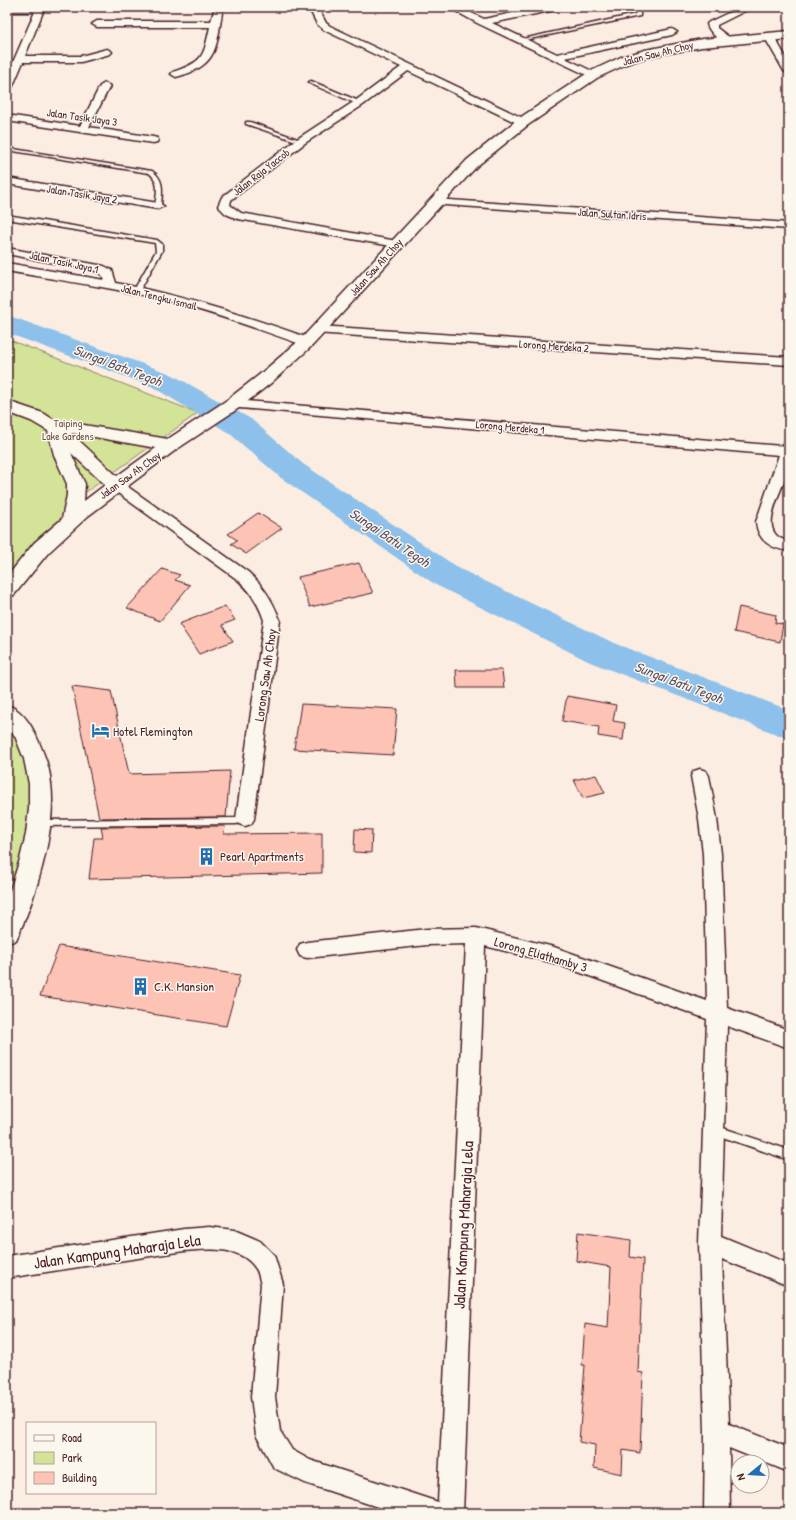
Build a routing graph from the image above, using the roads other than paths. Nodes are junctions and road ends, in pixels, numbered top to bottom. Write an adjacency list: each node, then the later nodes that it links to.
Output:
1 (219, 7): 11 (street)
2 (304, 7): 20 (street)
3 (452, 7): 9 (street)
4 (555, 7): 9 (street)
5 (631, 7): 15 (lane)
6 (749, 7): 16 (street)
7 (40, 9): 8 (lane); 19 (street)
8 (7, 11)
9 (482, 22): 15 (street)
10 (97, 24): 11 (street)
11 (214, 24): 22 (street)
12 (672, 32): 18 (street)
13 (789, 35): 14 (street, Jalan Saw Ah Choy)
14 (769, 36): 16 (street, Jalan Saw Ah Choy); 21 (street)
15 (520, 40): 18 (street)
16 (727, 40): 23 (street, Jalan Saw Ah Choy)
17 (107, 52): 19 (street)
18 (556, 57): 23 (street)
19 (19, 59): 26 (street)
20 (408, 66): 27 (street, Jalan Raja Yaccob); 29 (street)
21 (789, 71)
22 (176, 74)
23 (593, 75): 29 (street, Jalan Saw Ah Choy)
24 (311, 82): 27 (lane)
25 (105, 86): 31 (street)
26 (7, 88)
27 (359, 103): 33 (street, Jalan Raja Yaccob)
28 (7, 118): 31 (street, Jalan Tasik Jaya 3)
29 (523, 122): 36 (street, Jalan Saw Ah Choy)
30 (248, 123): 33 (lane)
31 (83, 129): 32 (street, Jalan Tasik Jaya 3)
32 (154, 140)
33 (301, 141): 40 (street, Jalan Raja Yaccob)
34 (7, 149): 37 (lane)
35 (7, 181): 37 (street, Jalan Tasik Jaya 2)
36 (435, 202): 39 (street, Jalan Sultan Idris); 40 (street, Jalan Saw Ah Choy)
37 (158, 206)
38 (7, 217): 44 (lane)
39 (789, 226)
40 (397, 244): 45 (street, Jalan Saw Ah Choy)
41 (7, 251): 43 (street, Jalan Tasik Jaya 1)
42 (7, 267): 43 (street, Jalan Tengku Ismail)
43 (111, 286): 44 (street, Jalan Tengku Ismail)
44 (137, 290): 46 (street, Jalan Tengku Ismail)
45 (319, 330): 46 (street, Jalan Saw Ah Choy); 47 (street, Lorong Merdeka 2)
46 (307, 342): 49 (street, Jalan Saw Ah Choy)
47 (789, 361)
48 (7, 406): 50 (street)
49 (229, 406): 51 (street, Jalan Saw Ah Choy); 52 (street, Lorong Merdeka 1)
50 (55, 428): 51 (street); 53 (street); 54 (street)
51 (171, 445): 53 (street, Jalan Saw Ah Choy)
52 (788, 448): 55 (street)
53 (116, 485): 54 (street, Jalan Saw Ah Choy); 59 (street, Lorong Saw Ah Choy)
54 (71, 521): 56 (street, Jalan Saw Ah Choy)
55 (789, 546)
56 (7, 590)
57 (7, 713): 60 (street)
58 (700, 776): 64 (street)
59 (245, 819): 60 (lane)
60 (40, 823): 61 (street)
61 (7, 933)
62 (476, 936): 63 (street, Lorong Eliathamby 3); 64 (street, Lorong Eliathamby 3); 74 (street, Jalan Kampung Maharaja Lela)
63 (307, 950)
64 (717, 1014): 65 (street, Lorong Eliathamby 3); 66 (street)
65 (789, 1039)
66 (713, 1130): 67 (lane); 68 (street)
67 (789, 1155)
68 (710, 1243): 70 (street); 71 (street)
69 (7, 1267): 73 (street, Jalan Kampung Maharaja Lela)
70 (789, 1275)
71 (717, 1431): 72 (street); 75 (street)
72 (789, 1460)
73 (434, 1513)
74 (450, 1513)
75 (717, 1513)

